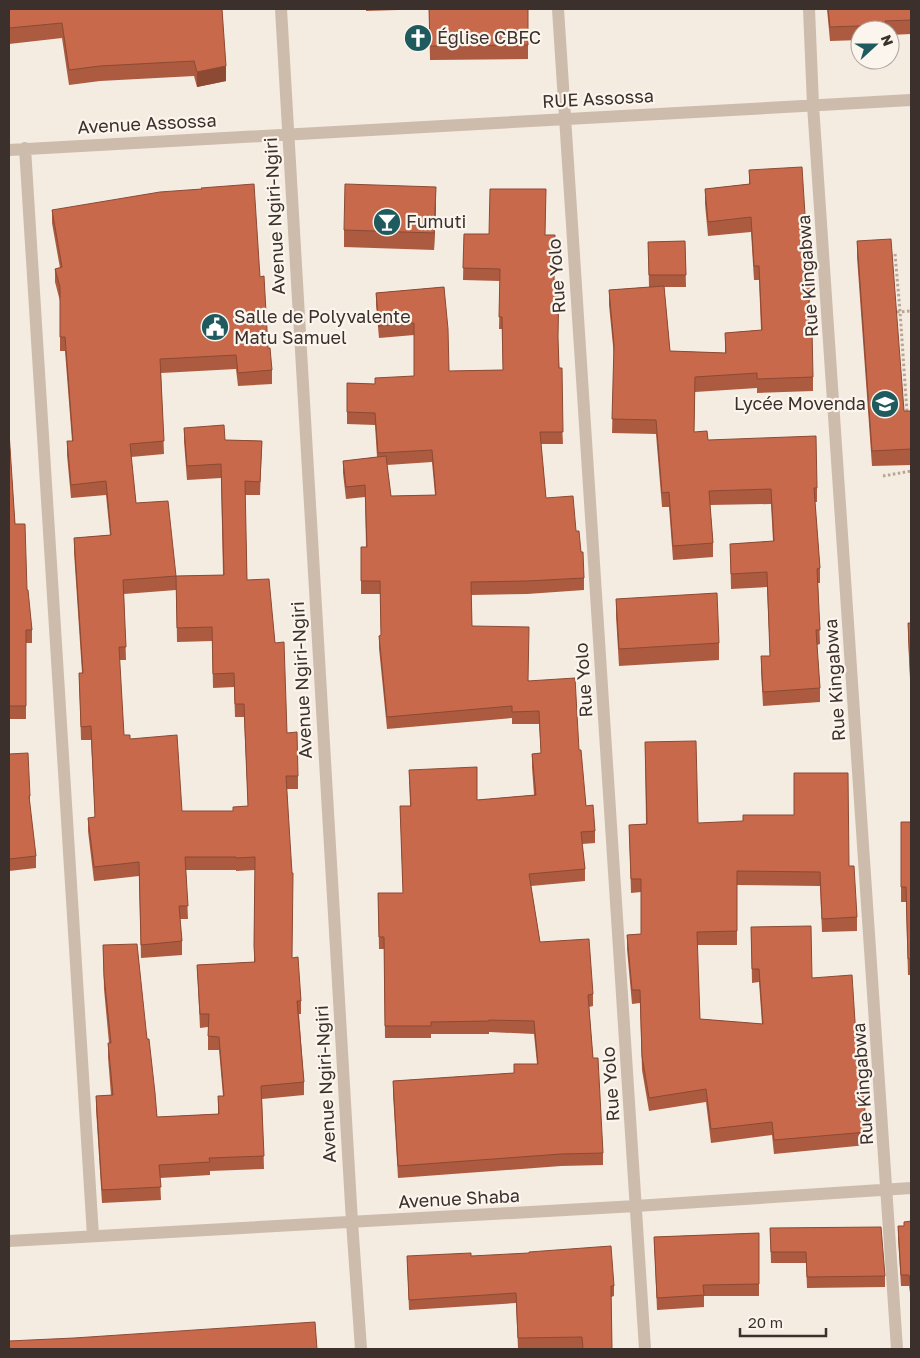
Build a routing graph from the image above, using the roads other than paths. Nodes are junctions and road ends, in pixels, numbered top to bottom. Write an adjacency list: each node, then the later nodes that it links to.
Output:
1 (280, 9): 7 (street, Avenue Ngiri-Ngiri)
2 (558, 9): 6 (street, Rue Yolo)
3 (809, 9): 5 (street, Rue Kingabwa)
4 (911, 100): 5 (street, RUE Assossa)
5 (814, 105): 6 (street, RUE Assossa); 11 (street, Rue Kingabwa)
6 (564, 119): 7 (street, RUE Assossa); 12 (street, Rue Yolo)
7 (287, 134): 8 (street, Avenue Assossa); 13 (street, Avenue Ngiri-Ngiri)
8 (24, 148): 9 (street, Avenue Assossa); 14 (street)
9 (9, 150)
10 (911, 1188): 11 (street, Avenue Shaba)
11 (887, 1189): 12 (street, Avenue Shaba); 18 (street, Rue Kingabwa)
12 (636, 1206): 13 (street, Avenue Shaba); 17 (street, Rue Yolo)
13 (352, 1222): 14 (street, Avenue Shaba); 16 (street, Avenue Ngiri-Ngiri)
14 (92, 1236): 15 (street, Avenue Shaba)
15 (9, 1241)
16 (361, 1349)
17 (645, 1349)
18 (897, 1349)

